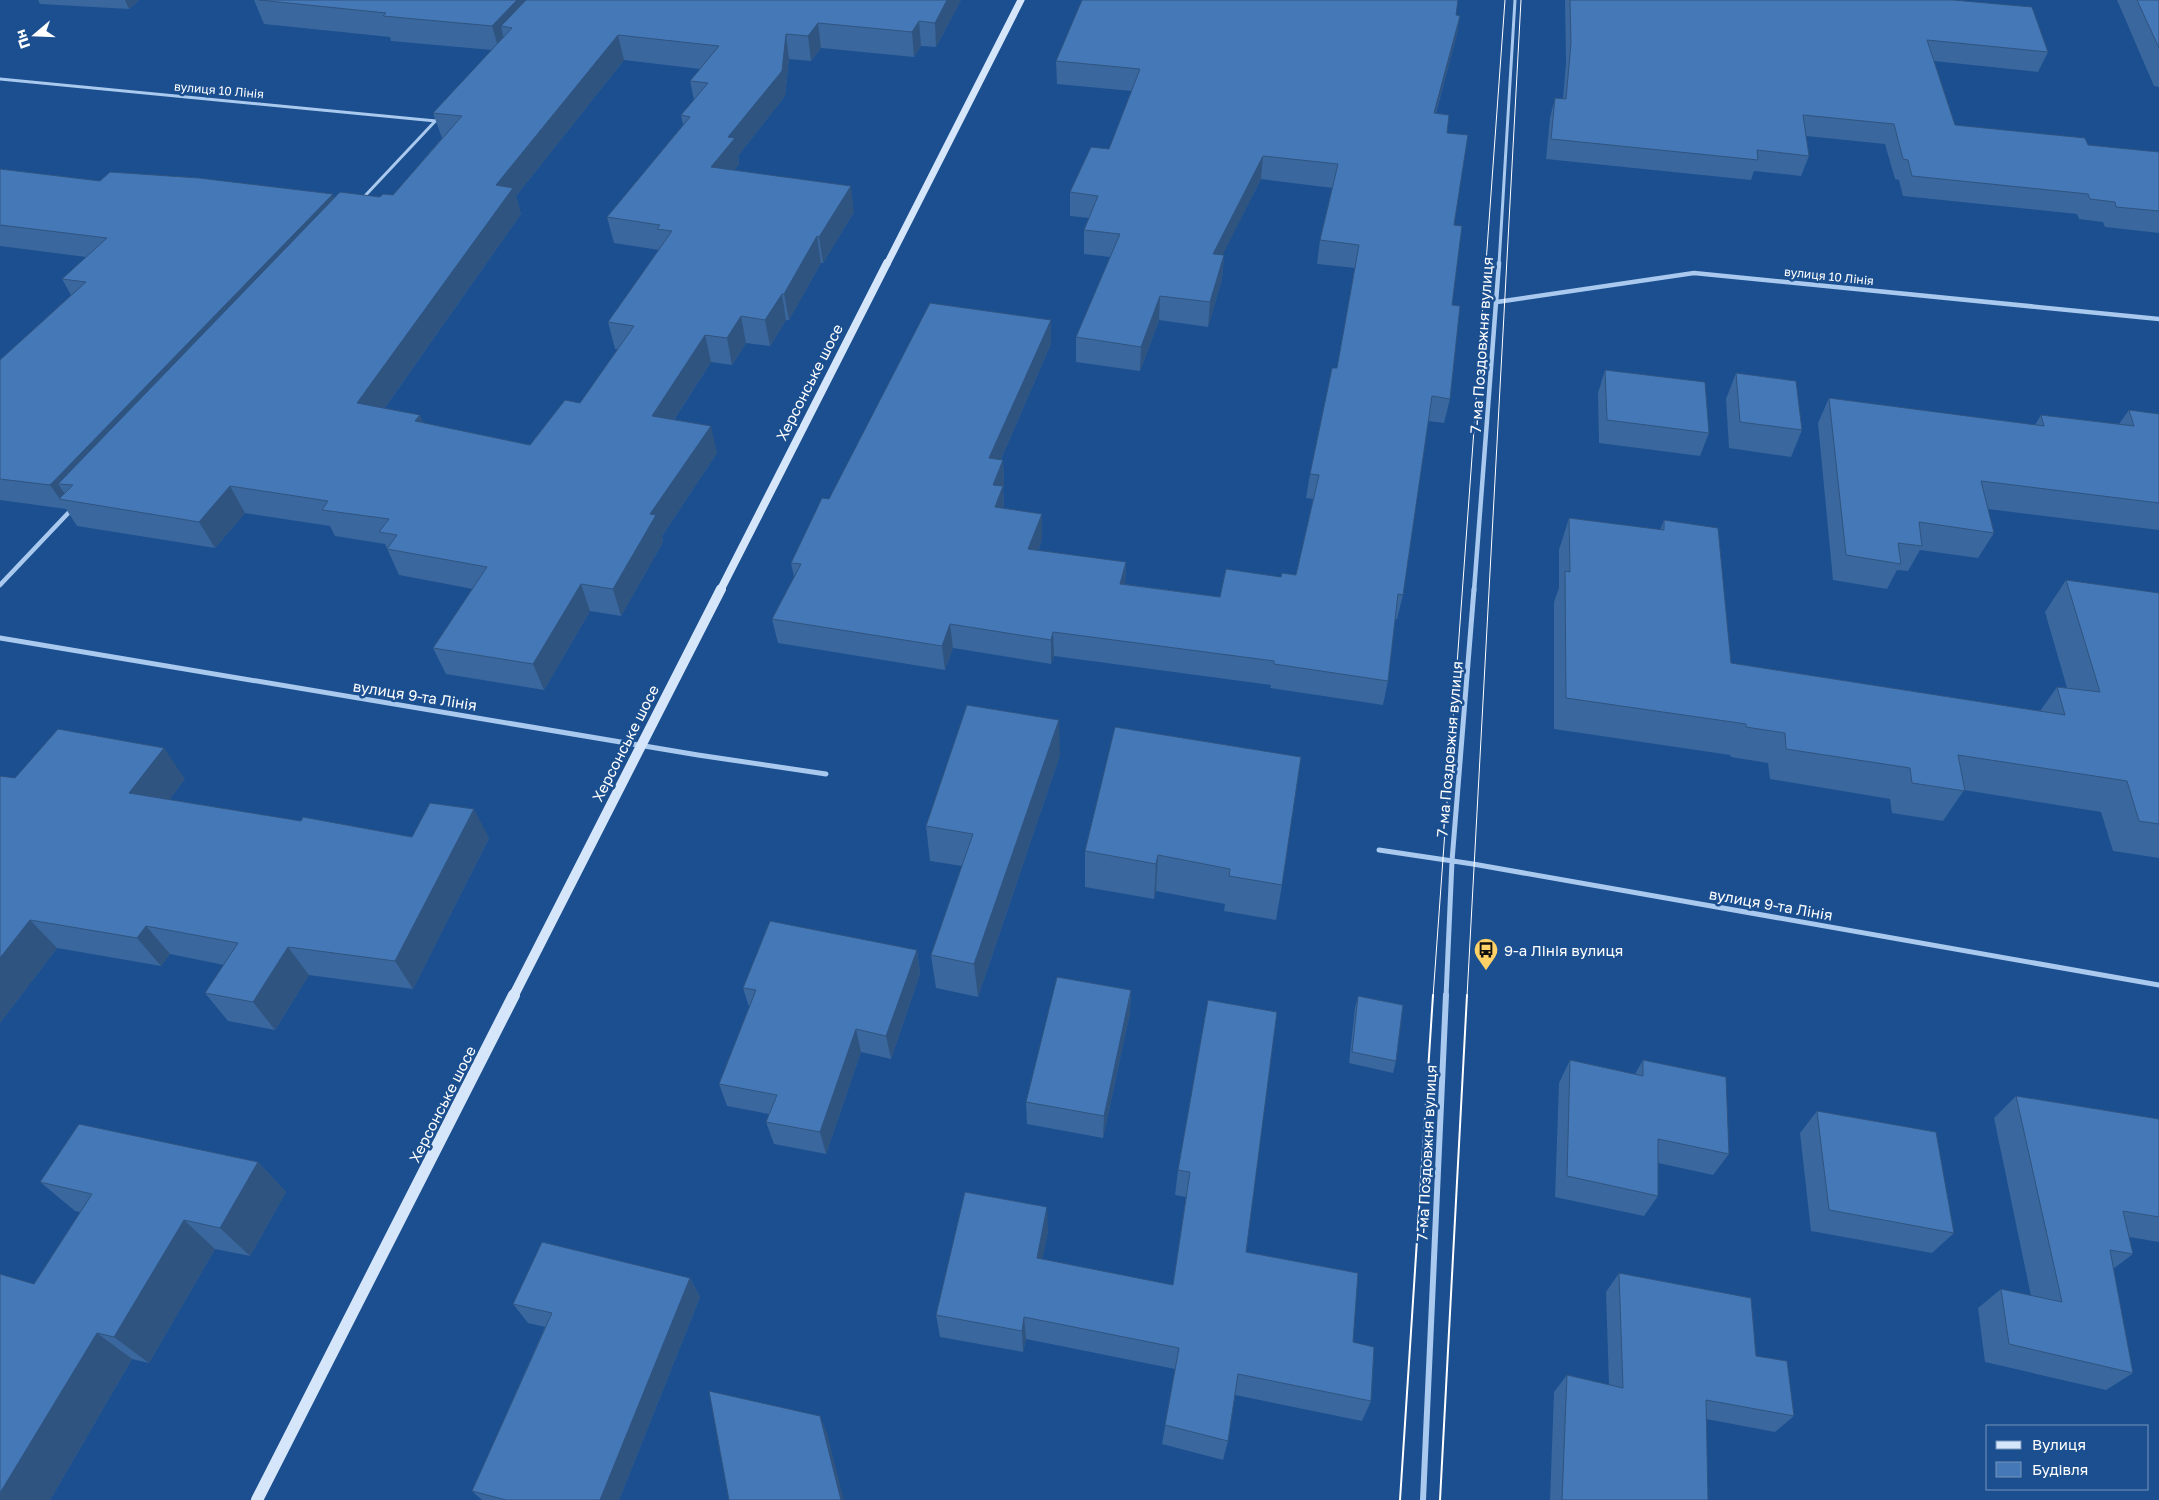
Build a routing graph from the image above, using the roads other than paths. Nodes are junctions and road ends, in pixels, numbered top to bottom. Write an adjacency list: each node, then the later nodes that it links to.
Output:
1 (1021, 0): 12 (main road, Херсонське шосе)
2 (1515, 0): 7 (street, 7-ма Поздовжня вулиця)
3 (0, 79): 5 (street, вулиця 10 Лінія)
4 (442, 114): 5 (street)
5 (436, 121): 6 (street)
6 (361, 201)
7 (1498, 302): 8 (street, вулиця 10 Лінія); 15 (street, 7-ма Поздовжня вулиця)
8 (2159, 319)
9 (74, 507): 10 (street)
10 (0, 585)
11 (0, 638): 12 (street, вулиця 9-та Лінія)
12 (641, 745): 13 (street, вулиця 9-та Лінія); 17 (main road, Херсонське шосе)
13 (826, 774)
14 (1379, 850): 15 (street, вулиця 9-та Лінія)
15 (1452, 860): 16 (street, вулиця 9-та Лінія); 18 (street, 7-ма Поздовжня вулиця)
16 (2159, 986)
17 (258, 1500)
18 (1423, 1500)

